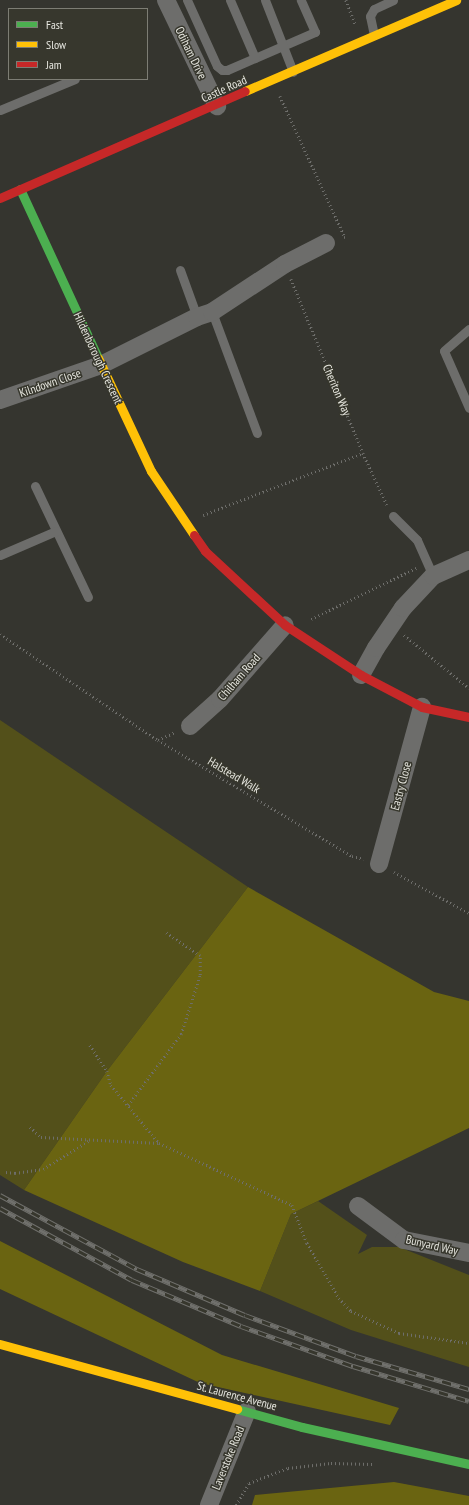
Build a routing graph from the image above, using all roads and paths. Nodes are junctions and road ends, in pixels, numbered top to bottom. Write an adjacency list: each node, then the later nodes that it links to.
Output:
1 (166, 0): 16 (street, Odiham Drive)
2 (187, 0): 12 (lane)
3 (230, 0): 12 (lane)
4 (265, 0): 11 (lane)
5 (301, 0): 11 (lane)
6 (346, 0): 9 (path)
7 (393, 0): 10 (lane)
8 (456, 0): 10 (street, Castle Road)
9 (357, 28)
10 (374, 35): 13 (street, Castle Road)
11 (282, 45): 12 (lane); 13 (lane)
12 (255, 58)
13 (293, 72): 15 (street, Castle Road)
14 (73, 80): 17 (lane)
15 (273, 81): 16 (street, Castle Road); 20 (path)
16 (217, 106): 18 (street, Castle Road)
17 (0, 110)
18 (20, 189): 19 (street, Castle Road); 25 (street, Hildenborough Crescent)
19 (0, 198)
20 (326, 243): 21 (street)
21 (285, 264): 23 (street); 29 (path, Cheriton Way)
22 (180, 270): 23 (lane)
23 (205, 314): 25 (street); 28 (lane)
24 (469, 329): 27 (lane)
25 (101, 365): 26 (street, Kilndown Close); 32 (street, Hildenborough Crescent)
26 (0, 400)
27 (469, 408)
28 (257, 433)
29 (363, 453): 31 (path, Cheriton Way); 32 (path)
30 (35, 486): 33 (lane)
31 (392, 516): 36 (lane)
32 (185, 522): 39 (street, Hildenborough Crescent)
33 (56, 531): 34 (lane); 37 (lane)
34 (0, 555)
35 (469, 560): 36 (street)
36 (430, 569): 38 (street); 39 (path)
37 (88, 596)
38 (392, 625): 41 (street); 42 (path)
39 (287, 627): 41 (street, Hildenborough Crescent); 45 (street, Chilham Road)
40 (0, 634): 46 (path, Halstead Walk)
41 (361, 675): 43 (street, Hildenborough Crescent)
42 (469, 688)
43 (422, 707): 44 (street, Hildenborough Crescent); 46 (street, Eastry Close)
44 (469, 717)
45 (190, 726)
46 (379, 864): 47 (path, Halstead Walk)
47 (469, 913)
48 (166, 933): 50 (path)
49 (90, 1045): 50 (path)
50 (128, 1105): 53 (path)
51 (30, 1127): 52 (path)
52 (90, 1140): 53 (path); 54 (path)
53 (159, 1143): 57 (path)
54 (6, 1172)
55 (358, 1206): 56 (street, Bunyard Way)
56 (469, 1253)
57 (469, 1343)
58 (0, 1344): 59 (street, St. Laurence Avenue)
59 (247, 1411): 61 (street, St. Laurence Avenue); 62 (street, Laverstoke Road)
60 (375, 1464): 63 (path)
61 (469, 1464)
62 (209, 1505)
63 (236, 1505)

